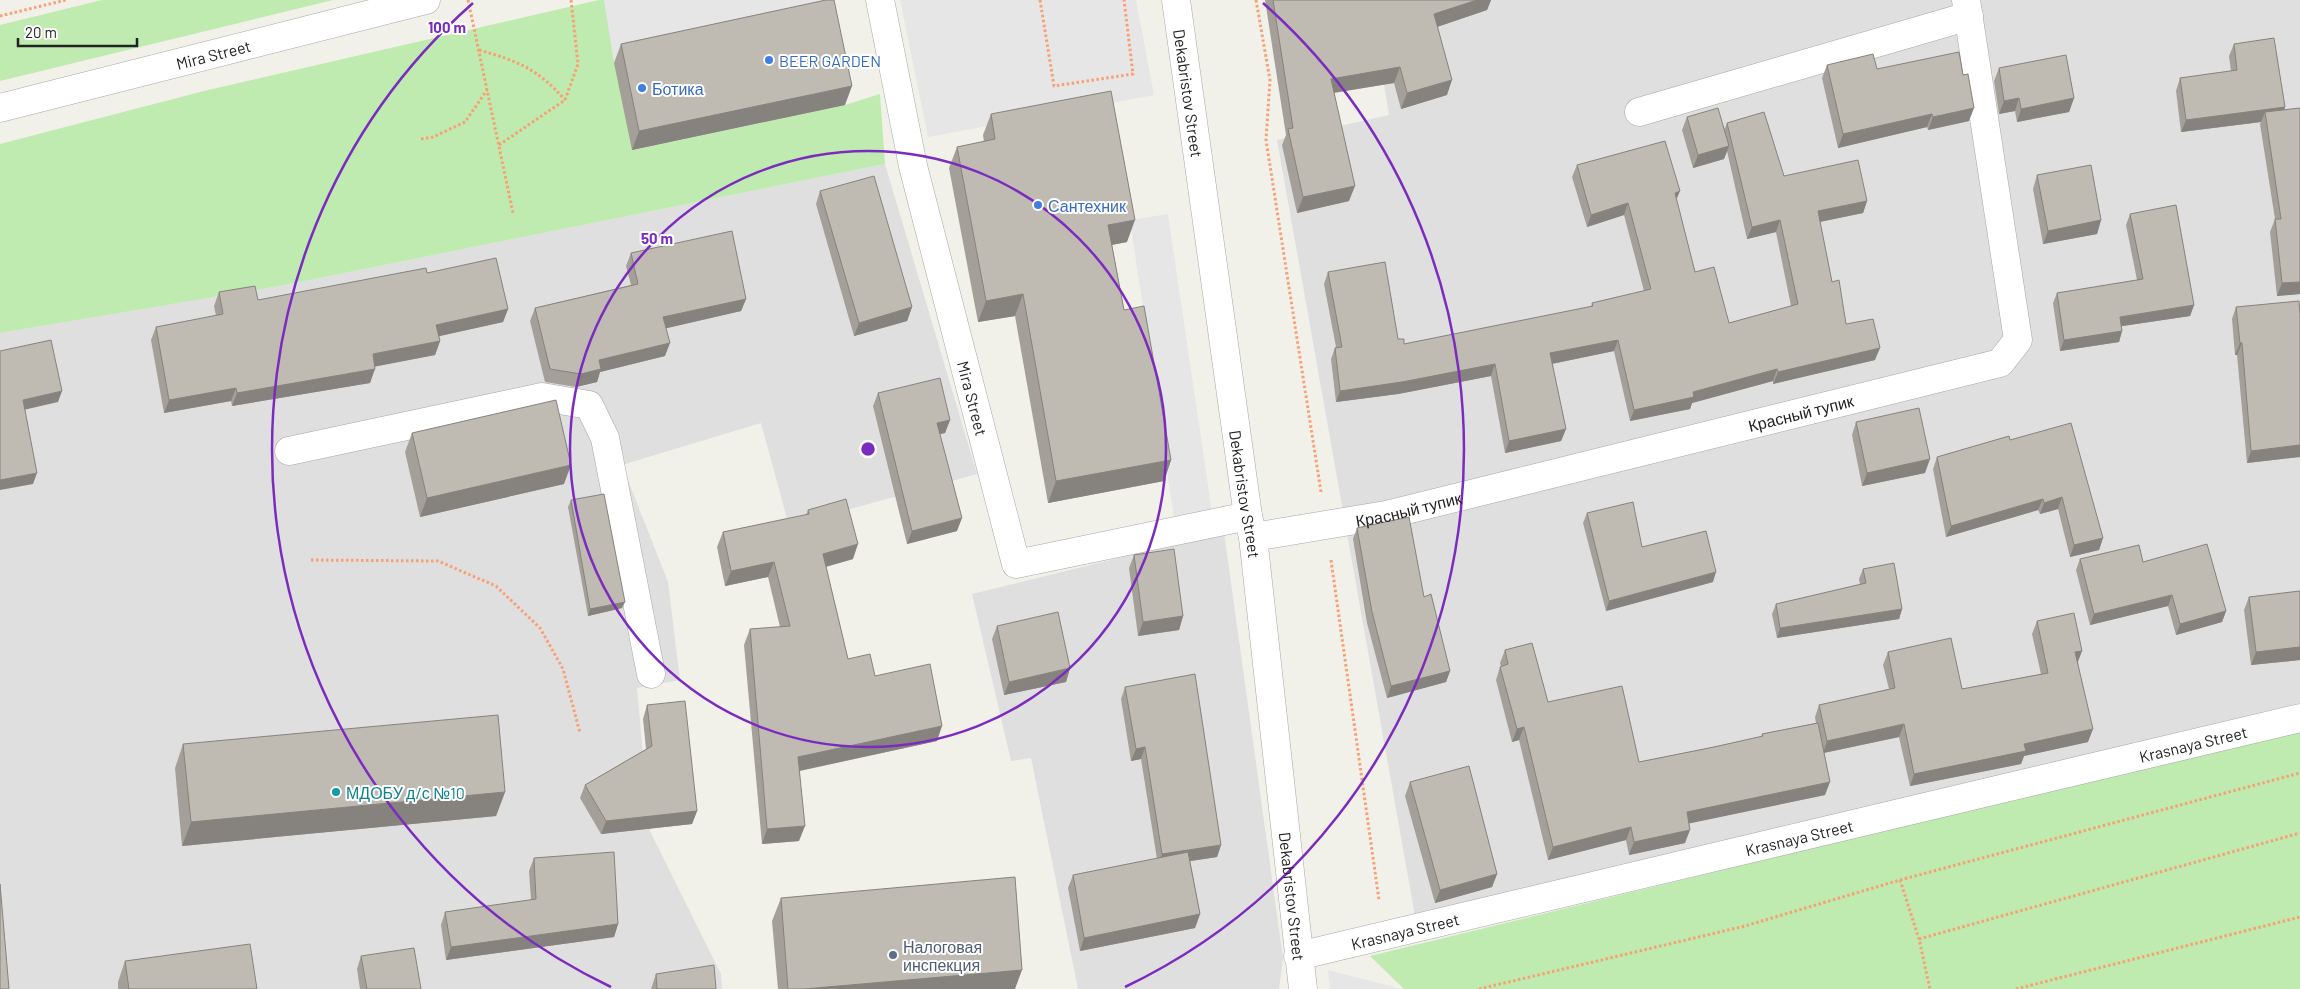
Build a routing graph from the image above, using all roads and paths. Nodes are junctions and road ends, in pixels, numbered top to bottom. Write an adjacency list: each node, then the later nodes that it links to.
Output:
1 (66, 0): 11 (path)
2 (426, 0): 15 (street, Mira Street)
3 (468, 0): 12 (path)
4 (571, 0): 14 (path)
5 (880, 0): 22 (street, Mira Street)
6 (1040, 0): 7 (path)
7 (1124, 0)
8 (1176, 0): 22 (street, Dekabristov Street)
9 (1256, 0): 21 (path)
10 (1967, 8): 16 (street, Красный тупик); 21 (street, Красный тупик)
11 (0, 16)
12 (479, 50): 13 (path); 14 (path)
13 (487, 89): 17 (path); 18 (path)
14 (565, 100): 18 (path)
15 (0, 108)
16 (1639, 112)
17 (421, 139)
18 (499, 145): 19 (path)
19 (514, 213)
20 (290, 451): 24 (street)
21 (1326, 525): 22 (street, Красный тупик); 31 (path)
22 (1251, 526): 33 (street, Dekabristov Street)
23 (311, 560): 26 (path)
24 (651, 674)
25 (2300, 718): 31 (street, Krasnaya Street)
26 (580, 733)
27 (2300, 773): 29 (path)
28 (2300, 833): 32 (path)
29 (1900, 880): 32 (path); 35 (path)
30 (2300, 917): 37 (path)
31 (1384, 935): 33 (street, Krasnaya Street)
32 (1920, 939): 36 (path)
33 (1298, 956): 34 (street, Dekabristov Street)
34 (1303, 989)
35 (1479, 989)
36 (1930, 989)
37 (2016, 989)

